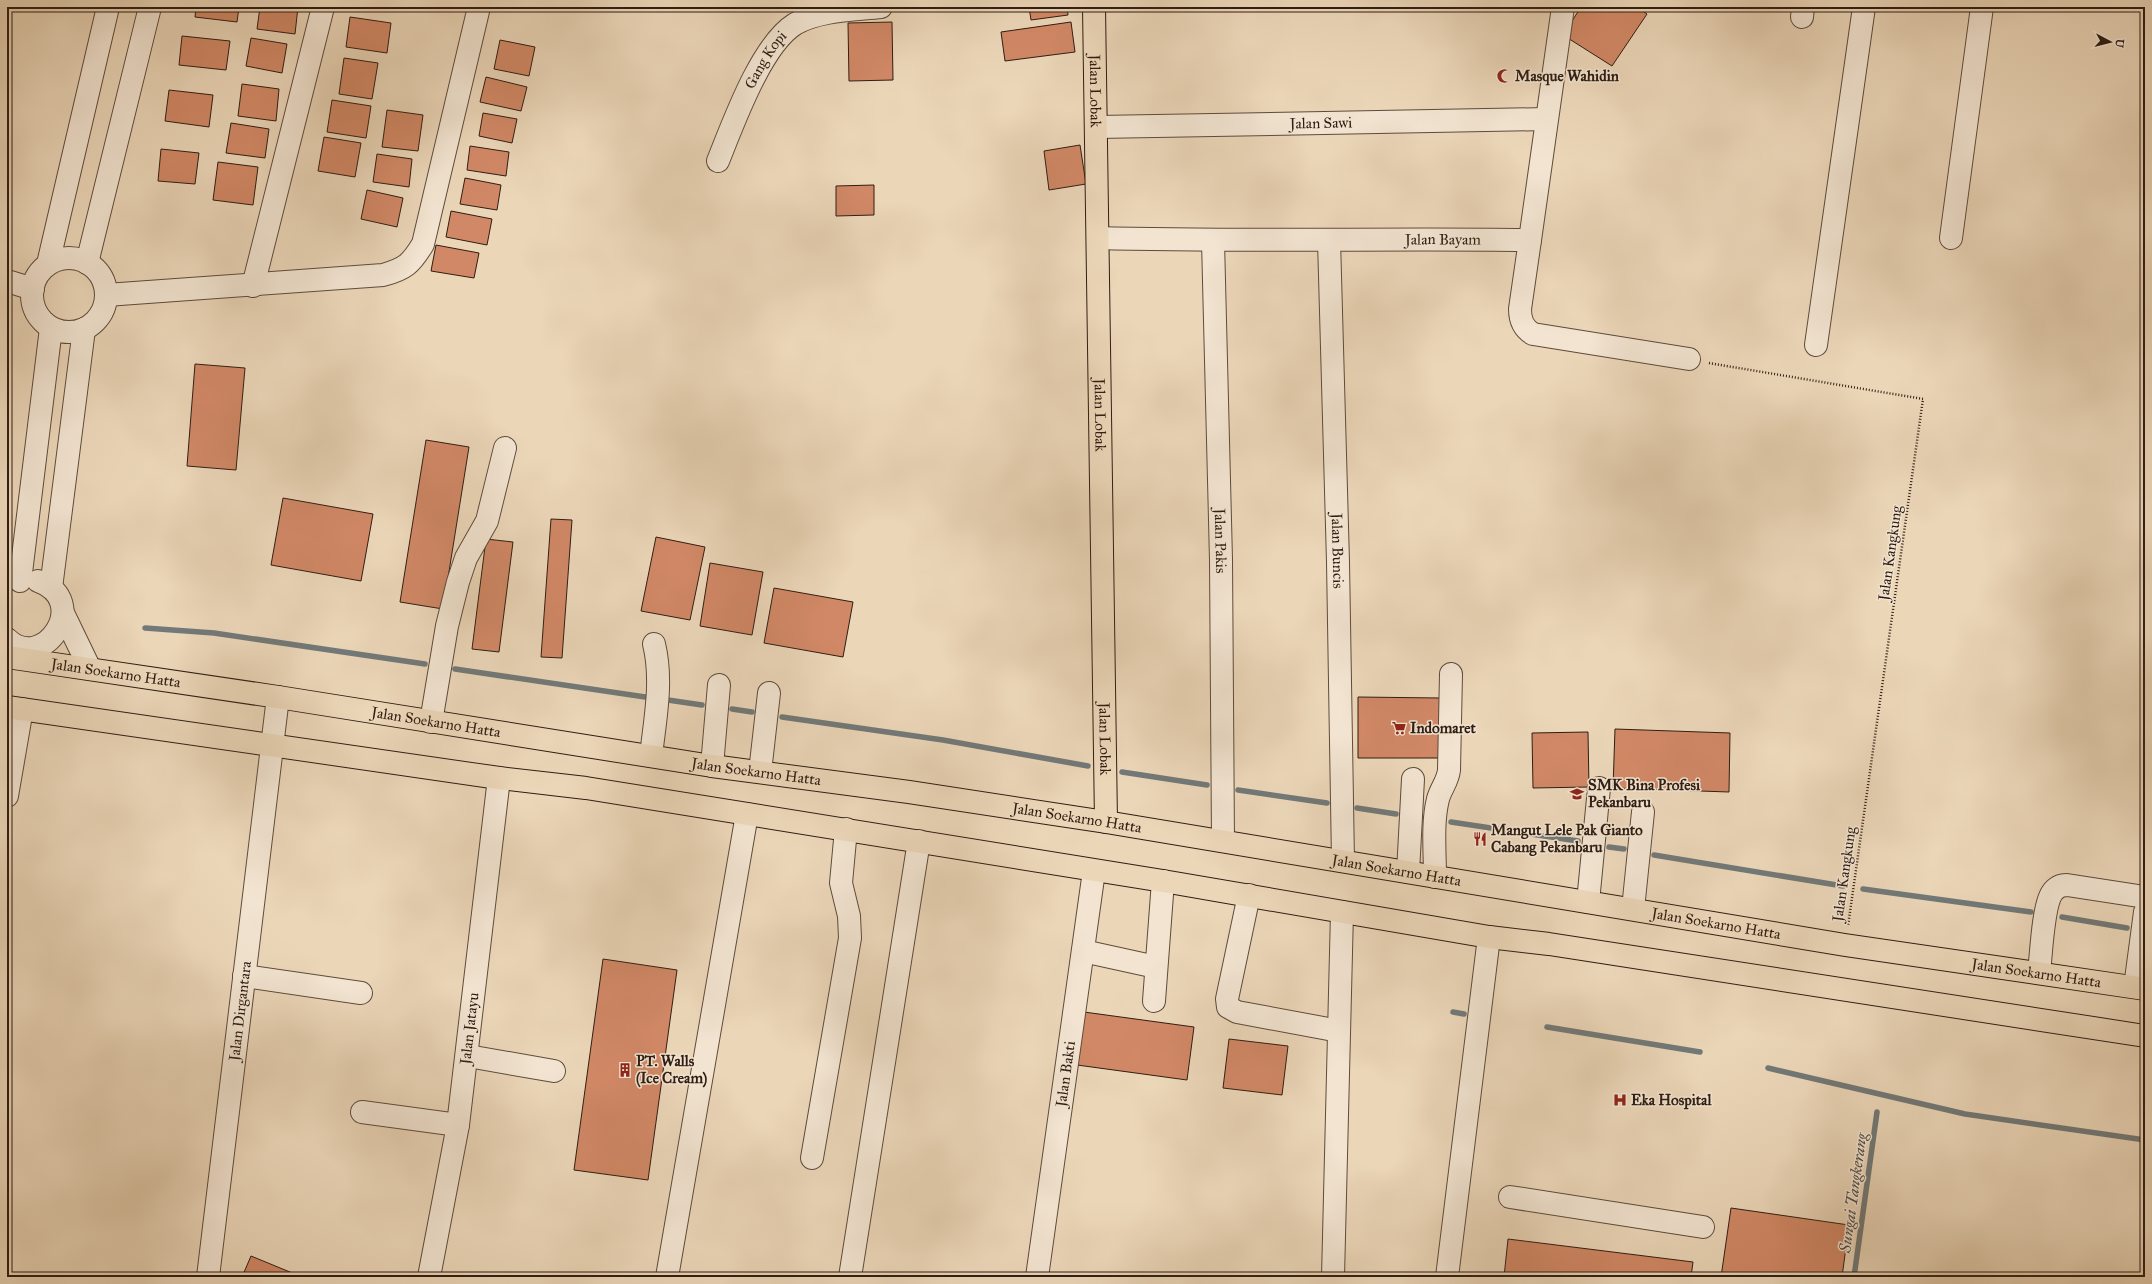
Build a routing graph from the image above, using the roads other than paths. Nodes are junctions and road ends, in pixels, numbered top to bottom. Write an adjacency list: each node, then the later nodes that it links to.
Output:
1 (108, 7): 19 (street)
2 (150, 7): 18 (street)
3 (323, 7): 21 (street)
4 (479, 7): 21 (street)
5 (881, 7): 12 (street, Gang Kopi)
6 (1094, 7): 11 (main road, Jalan Lobak)
7 (1563, 7): 10 (street)
8 (1864, 7): 26 (street)
9 (1982, 7): 14 (street)
10 (1546, 119): 11 (street, Jalan Sawi); 16 (street)
11 (1097, 127): 13 (main road, Jalan Lobak)
12 (718, 161)
13 (1098, 238): 17 (street, Jalan Bayam); 52 (main road, Jalan Lobak)
14 (1950, 238)
15 (1329, 240): 16 (street, Jalan Bayam); 17 (street, Jalan Bayam); 56 (street, Jalan Buncis)
16 (1530, 240): 27 (street)
17 (1212, 241): 55 (street, Jalan Pakis)
18 (88, 263): 19 (street); 23 (street)
19 (48, 264): 22 (street)
20 (7, 282): 22 (street)
21 (253, 286): 23 (street)
22 (33, 289): 24 (street)
23 (106, 295): 25 (street)
24 (51, 328): 25 (street); 29 (street)
25 (84, 329): 30 (street)
26 (1816, 345)
27 (1689, 359)
28 (505, 448): 41 (street)
29 (13, 584): 30 (street)
30 (51, 588): 31 (street)
31 (63, 613): 32 (street); 35 (street)
32 (7, 639)
33 (654, 644): 43 (street)
34 (7, 657): 35 (main road, Jalan Soekarno Hatta)
35 (90, 669): 39 (main road, Jalan Soekarno Hatta)
36 (1451, 674): 59 (street)
37 (719, 685): 44 (street)
38 (770, 693): 45 (street)
39 (278, 697): 41 (main road, Jalan Soekarno Hatta); 42 (street, Jalan Dirgantara)
40 (14, 708): 42 (main road); 49 (street)
41 (431, 722): 43 (main road, Jalan Soekarno Hatta)
42 (272, 745): 46 (main road); 71 (street, Jalan Dirgantara)
43 (651, 756): 44 (main road, Jalan Soekarno Hatta)
44 (712, 766): 45 (main road, Jalan Soekarno Hatta)
45 (760, 772): 52 (main road, Jalan Soekarno Hatta)
46 (499, 778): 51 (main road); 77 (street, Jalan Jatayu)
47 (1413, 779): 58 (street)
48 (1598, 788): 63 (street)
49 (7, 796)
50 (1643, 812): 64 (street)
51 (747, 814): 53 (main road); 86 (street)
52 (1106, 822): 55 (main road, Jalan Soekarno Hatta)
53 (846, 829): 54 (main road); 81 (street)
54 (919, 841): 57 (main road); 87 (street)
55 (1223, 841): 56 (main road, Jalan Soekarno Hatta)
56 (1343, 862): 58 (main road, Jalan Soekarno Hatta)
57 (1094, 871): 60 (main road); 68 (street, Jalan Bakti)
58 (1408, 872): 59 (main road, Jalan Soekarno Hatta)
59 (1435, 876): 63 (main road, Jalan Soekarno Hatta)
60 (1164, 881): 61 (main road); 69 (street)
61 (1250, 895): 65 (main road); 75 (street)
62 (2145, 897): 70 (street)
63 (1588, 902): 64 (main road, Jalan Soekarno Hatta)
64 (1633, 909): 70 (main road, Jalan Soekarno Hatta)
65 (1342, 912): 67 (main road); 75 (street)
66 (2145, 912): 72 (street)
67 (1489, 937): 76 (main road); 90 (street)
68 (1083, 951): 69 (street); 88 (street, Jalan Bakti)
69 (1156, 967): 74 (street)
70 (2039, 973): 72 (main road, Jalan Soekarno Hatta)
71 (244, 976): 73 (street); 84 (street, Jalan Dirgantara)
72 (2140, 988)
73 (361, 994)
74 (1154, 1001)
75 (1339, 1032): 89 (street)
76 (2145, 1036)
77 (468, 1056): 78 (street); 80 (street, Jalan Jatayu)
78 (554, 1071)
79 (362, 1112): 80 (street)
80 (458, 1125): 85 (street, Jalan Jatayu)
81 (812, 1158)
82 (1510, 1197): 83 (street)
83 (1703, 1227)
84 (208, 1277)
85 (429, 1277)
86 (667, 1277)
87 (850, 1277)
88 (1037, 1277)
89 (1333, 1277)
90 (1447, 1277)

